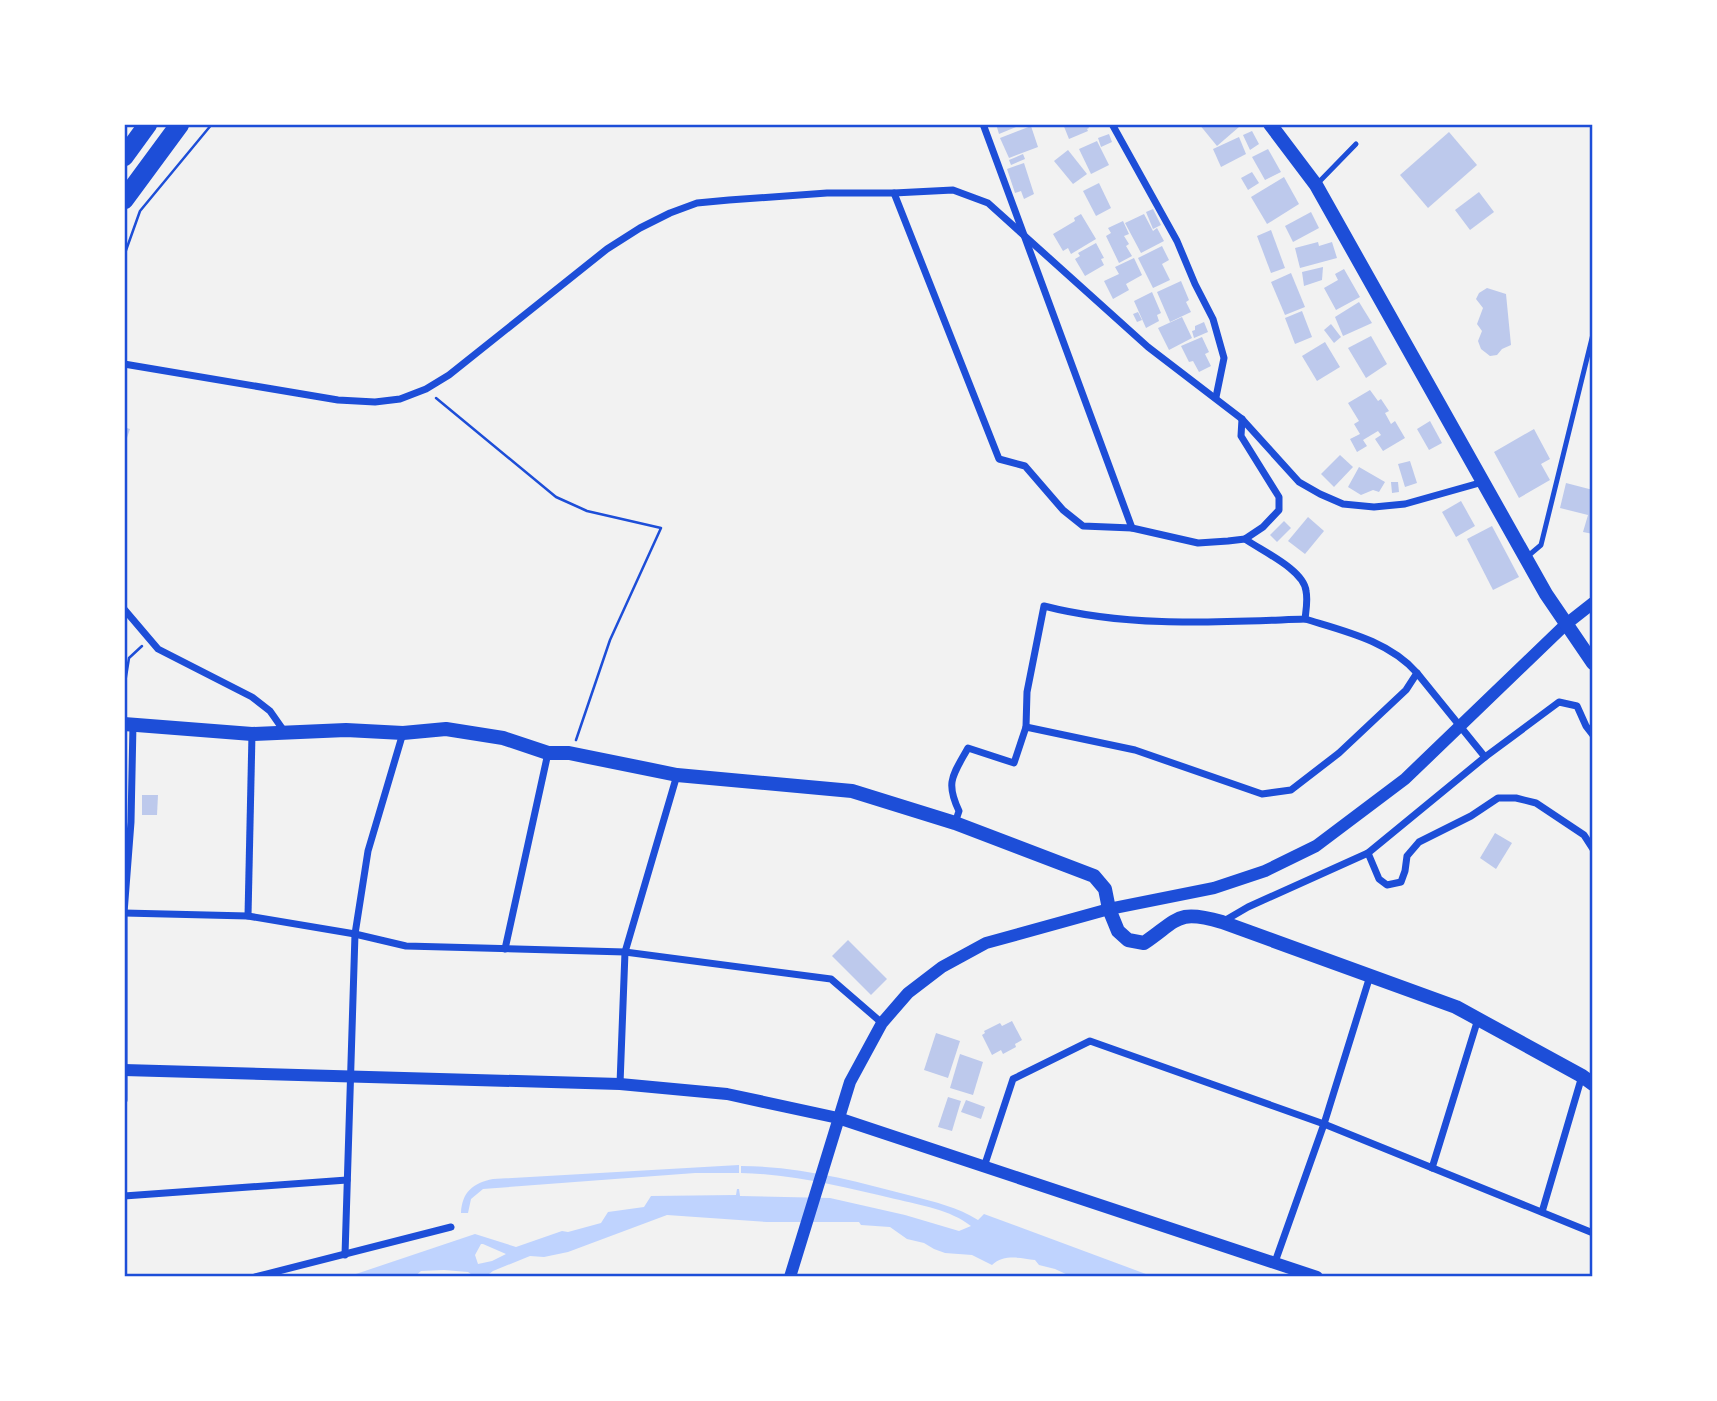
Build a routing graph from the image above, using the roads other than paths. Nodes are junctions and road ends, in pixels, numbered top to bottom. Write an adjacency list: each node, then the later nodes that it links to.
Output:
1 (148, 124): 7 (highway)
2 (180, 124): 10 (highway)
3 (983, 124): 11 (street)
4 (1112, 124): 14 (street)
5 (1270, 124): 8 (main road)
6 (1356, 144): 8 (lane)
7 (124, 157)
8 (1316, 185): 16 (main road)
9 (894, 193): 11 (street); 13 (street); 17 (street)
10 (124, 200)
11 (1023, 233): 14 (street); 17 (street)
12 (1593, 334): 19 (lane)
13 (124, 364)
14 (1216, 397): 15 (street)
15 (1242, 419): 16 (street); 18 (street)
16 (1483, 482): 19 (main road)
17 (1132, 528): 18 (street)
18 (1245, 539): 22 (street)
19 (1526, 558): 23 (main road)
20 (1593, 603): 23 (street)
21 (124, 609): 28 (street)
22 (1306, 619): 25 (street); 27 (street)
23 (1565, 625): 24 (main road); 38 (street)
24 (1593, 663)
25 (1416, 673): 27 (street); 33 (street)
26 (129, 724): 30 (main road); 39 (street)
27 (1026, 727): 35 (street)
28 (285, 733): 29 (main road); 30 (main road)
29 (403, 733): 32 (main road); 42 (street)
30 (252, 734): 40 (street)
31 (1593, 735): 33 (street)
32 (548, 753): 34 (main road); 43 (street)
33 (1485, 757): 37 (street)
34 (677, 775): 35 (main road); 44 (street)
35 (955, 823): 38 (main road)
36 (1593, 849): 37 (street)
37 (1368, 853): 41 (street)
38 (1109, 909): 41 (main road); 47 (street)
39 (124, 913): 40 (street); 48 (street)
40 (248, 916): 42 (street)
41 (1222, 922): 45 (main road)
42 (355, 934): 43 (street); 49 (street)
43 (505, 949): 44 (street)
44 (625, 952): 47 (street); 51 (street)
45 (1370, 976): 46 (main road); 54 (street)
46 (1478, 1019): 50 (main road); 56 (street)
47 (882, 1023): 53 (street)
48 (125, 1070): 49 (street); 52 (street)
49 (350, 1077): 51 (street); 57 (street)
50 (1588, 1080): 59 (street)
51 (620, 1084): 53 (street)
52 (124, 1100)
53 (838, 1118): 55 (street); 65 (street)
54 (1324, 1124): 55 (street); 56 (street); 63 (street)
55 (984, 1167): 63 (street)
56 (1432, 1168): 59 (street)
57 (347, 1180): 58 (street); 62 (street)
58 (124, 1196)
59 (1542, 1212): 61 (street)
60 (451, 1227): 62 (street)
61 (1593, 1233)
62 (345, 1255): 64 (street)
63 (1275, 1262): 66 (street)
64 (255, 1277)
65 (790, 1277)
66 (1317, 1277)

